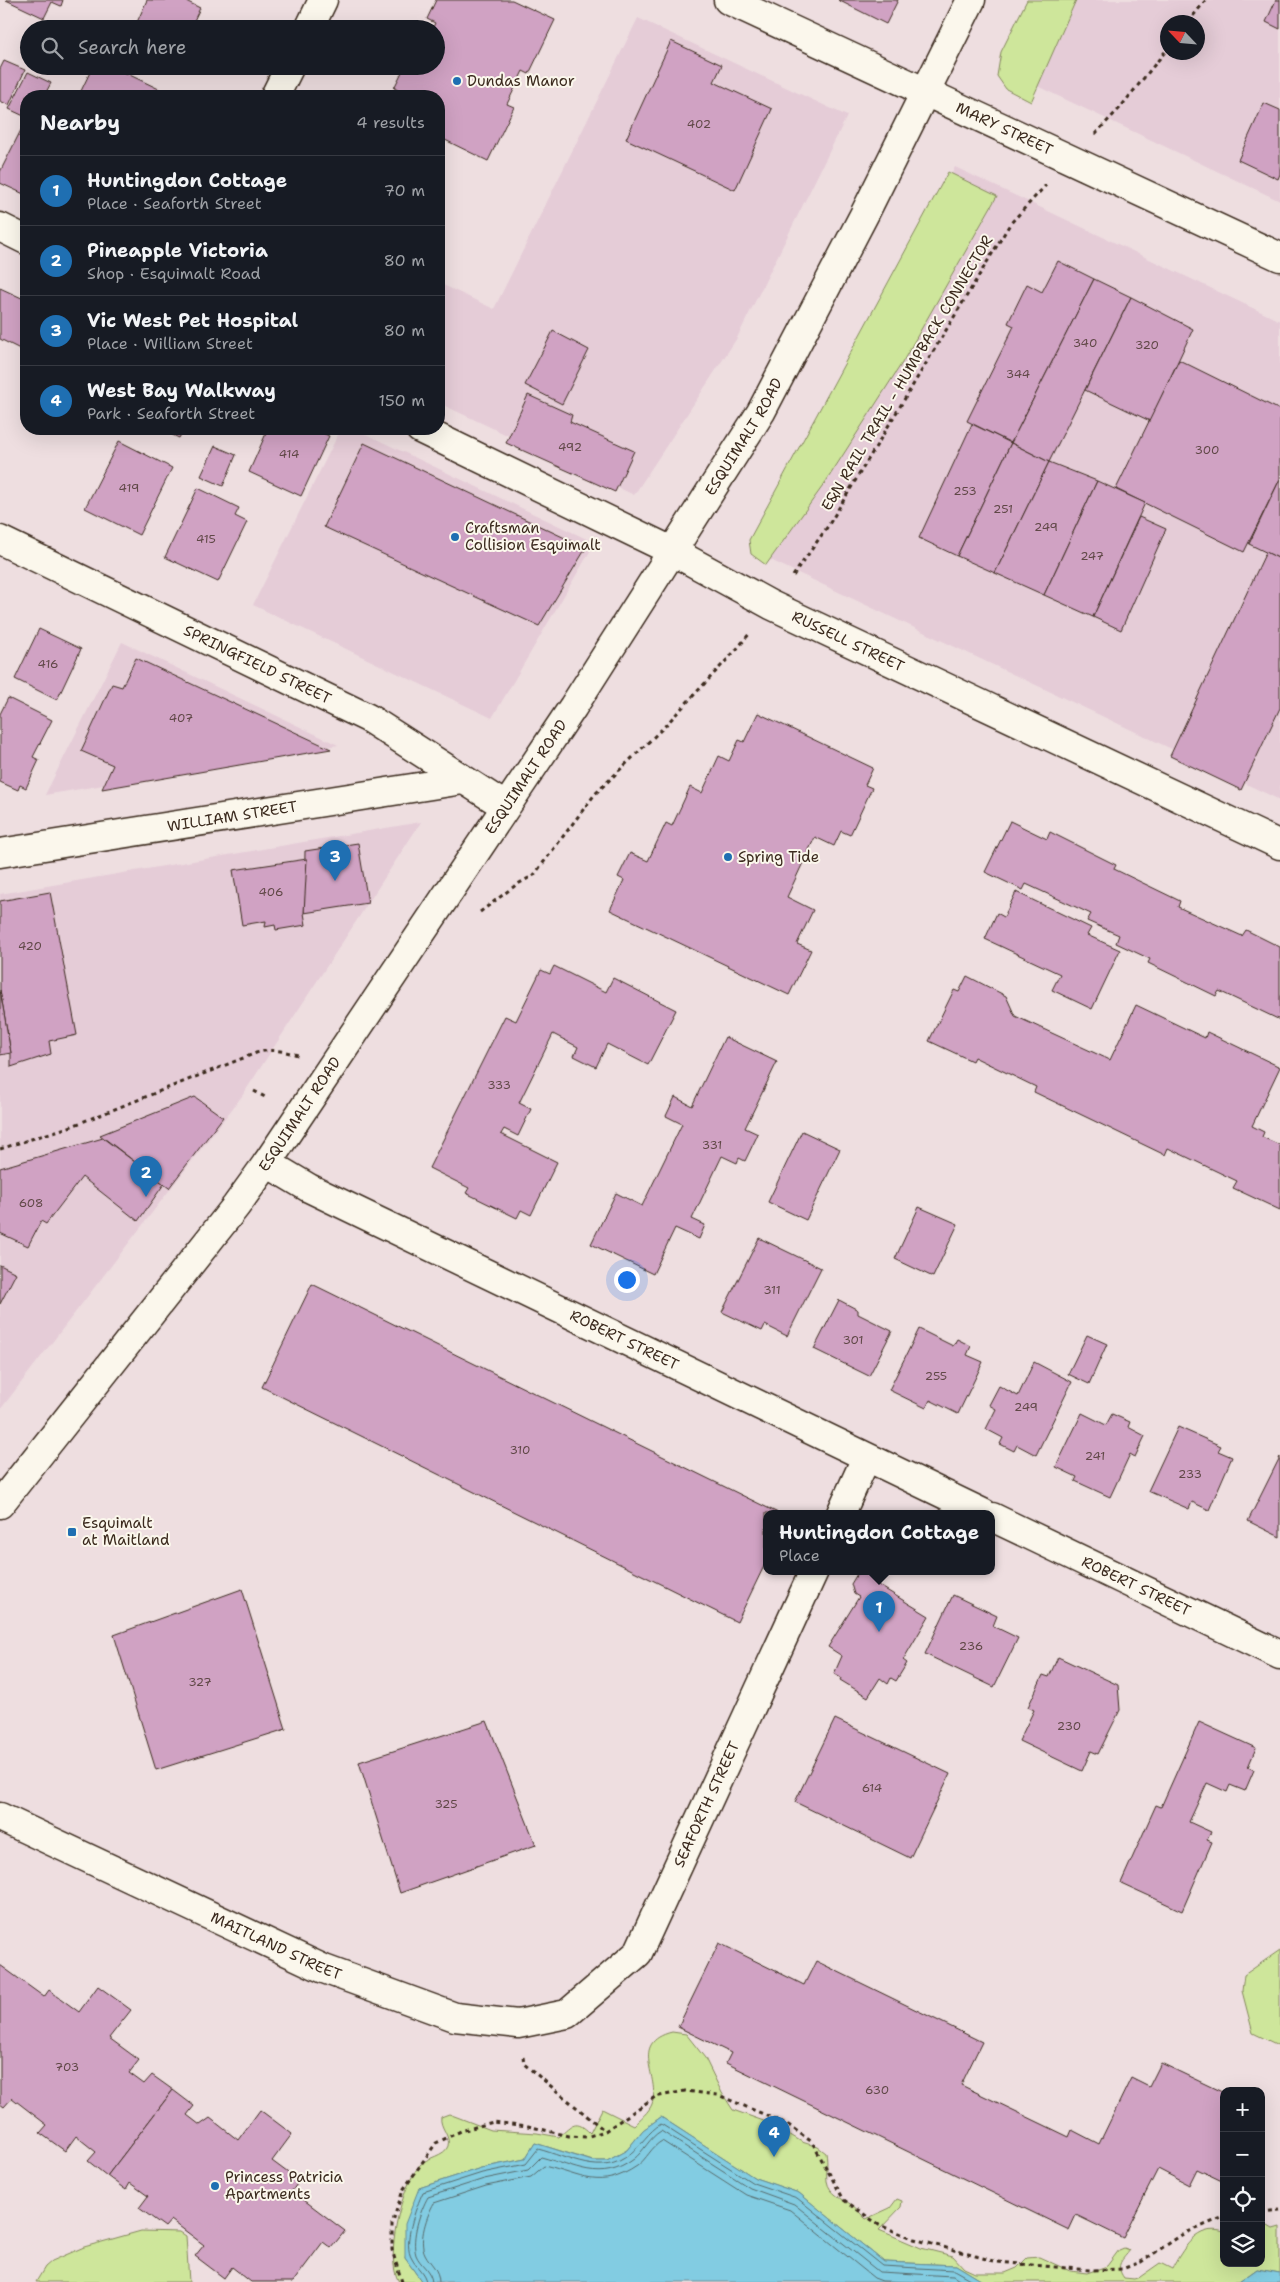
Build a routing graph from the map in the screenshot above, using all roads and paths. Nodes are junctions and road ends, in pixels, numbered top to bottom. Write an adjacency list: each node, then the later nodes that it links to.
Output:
1 (323, 0): 6 (street)
2 (728, 0): 10 (street, MARY STREET)
3 (971, 0): 10 (street, ESQUIMALT ROAD)
4 (1206, 0): 5 (path)
5 (1194, 15)
6 (313, 20)
7 (1160, 58): 11 (path)
8 (286, 75): 9 (street)
9 (278, 90)
10 (925, 93): 15 (street, MARY STREET); 18 (street, ESQUIMALT ROAD)
11 (1108, 120)
12 (1029, 202): 19 (path, E&N RAIL TRAIL - HUMPBACK CONNECTOR)
13 (0, 228): 14 (street)
14 (20, 237)
15 (1280, 257)
16 (432, 435): 18 (street, RUSSELL STREET)
17 (0, 540): 21 (street, SPRINGFIELD STREET)
18 (672, 551): 22 (street, ESQUIMALT ROAD); 23 (street, RUSSELL STREET)
19 (806, 558)
20 (736, 650): 25 (path)
21 (463, 780): 22 (street, SPRINGFIELD STREET); 24 (street, WILLIAM STREET)
22 (505, 806): 30 (street, ESQUIMALT ROAD)
23 (1280, 845)
24 (0, 853)
25 (534, 875)
26 (298, 1055): 29 (path)
27 (254, 1091): 28 (path)
28 (264, 1097)
29 (0, 1149)
30 (267, 1163): 31 (street, ROBERT STREET); 32 (street, ESQUIMALT ROAD)
31 (866, 1458): 33 (street); 34 (street, ROBERT STREET)
32 (0, 1504)
33 (842, 1510)
34 (977, 1510)
35 (995, 1518): 37 (street, ROBERT STREET)
36 (812, 1575): 39 (street, SEAFORTH STREET)
37 (1280, 1655)
38 (0, 1817): 39 (street, MAITLAND STREET)
39 (567, 2014)
40 (524, 2064): 41 (path)
41 (605, 2131): 44 (path); 45 (path)
42 (1280, 2210): 43 (path)
43 (1265, 2212)
44 (1220, 2220)
45 (402, 2282)

